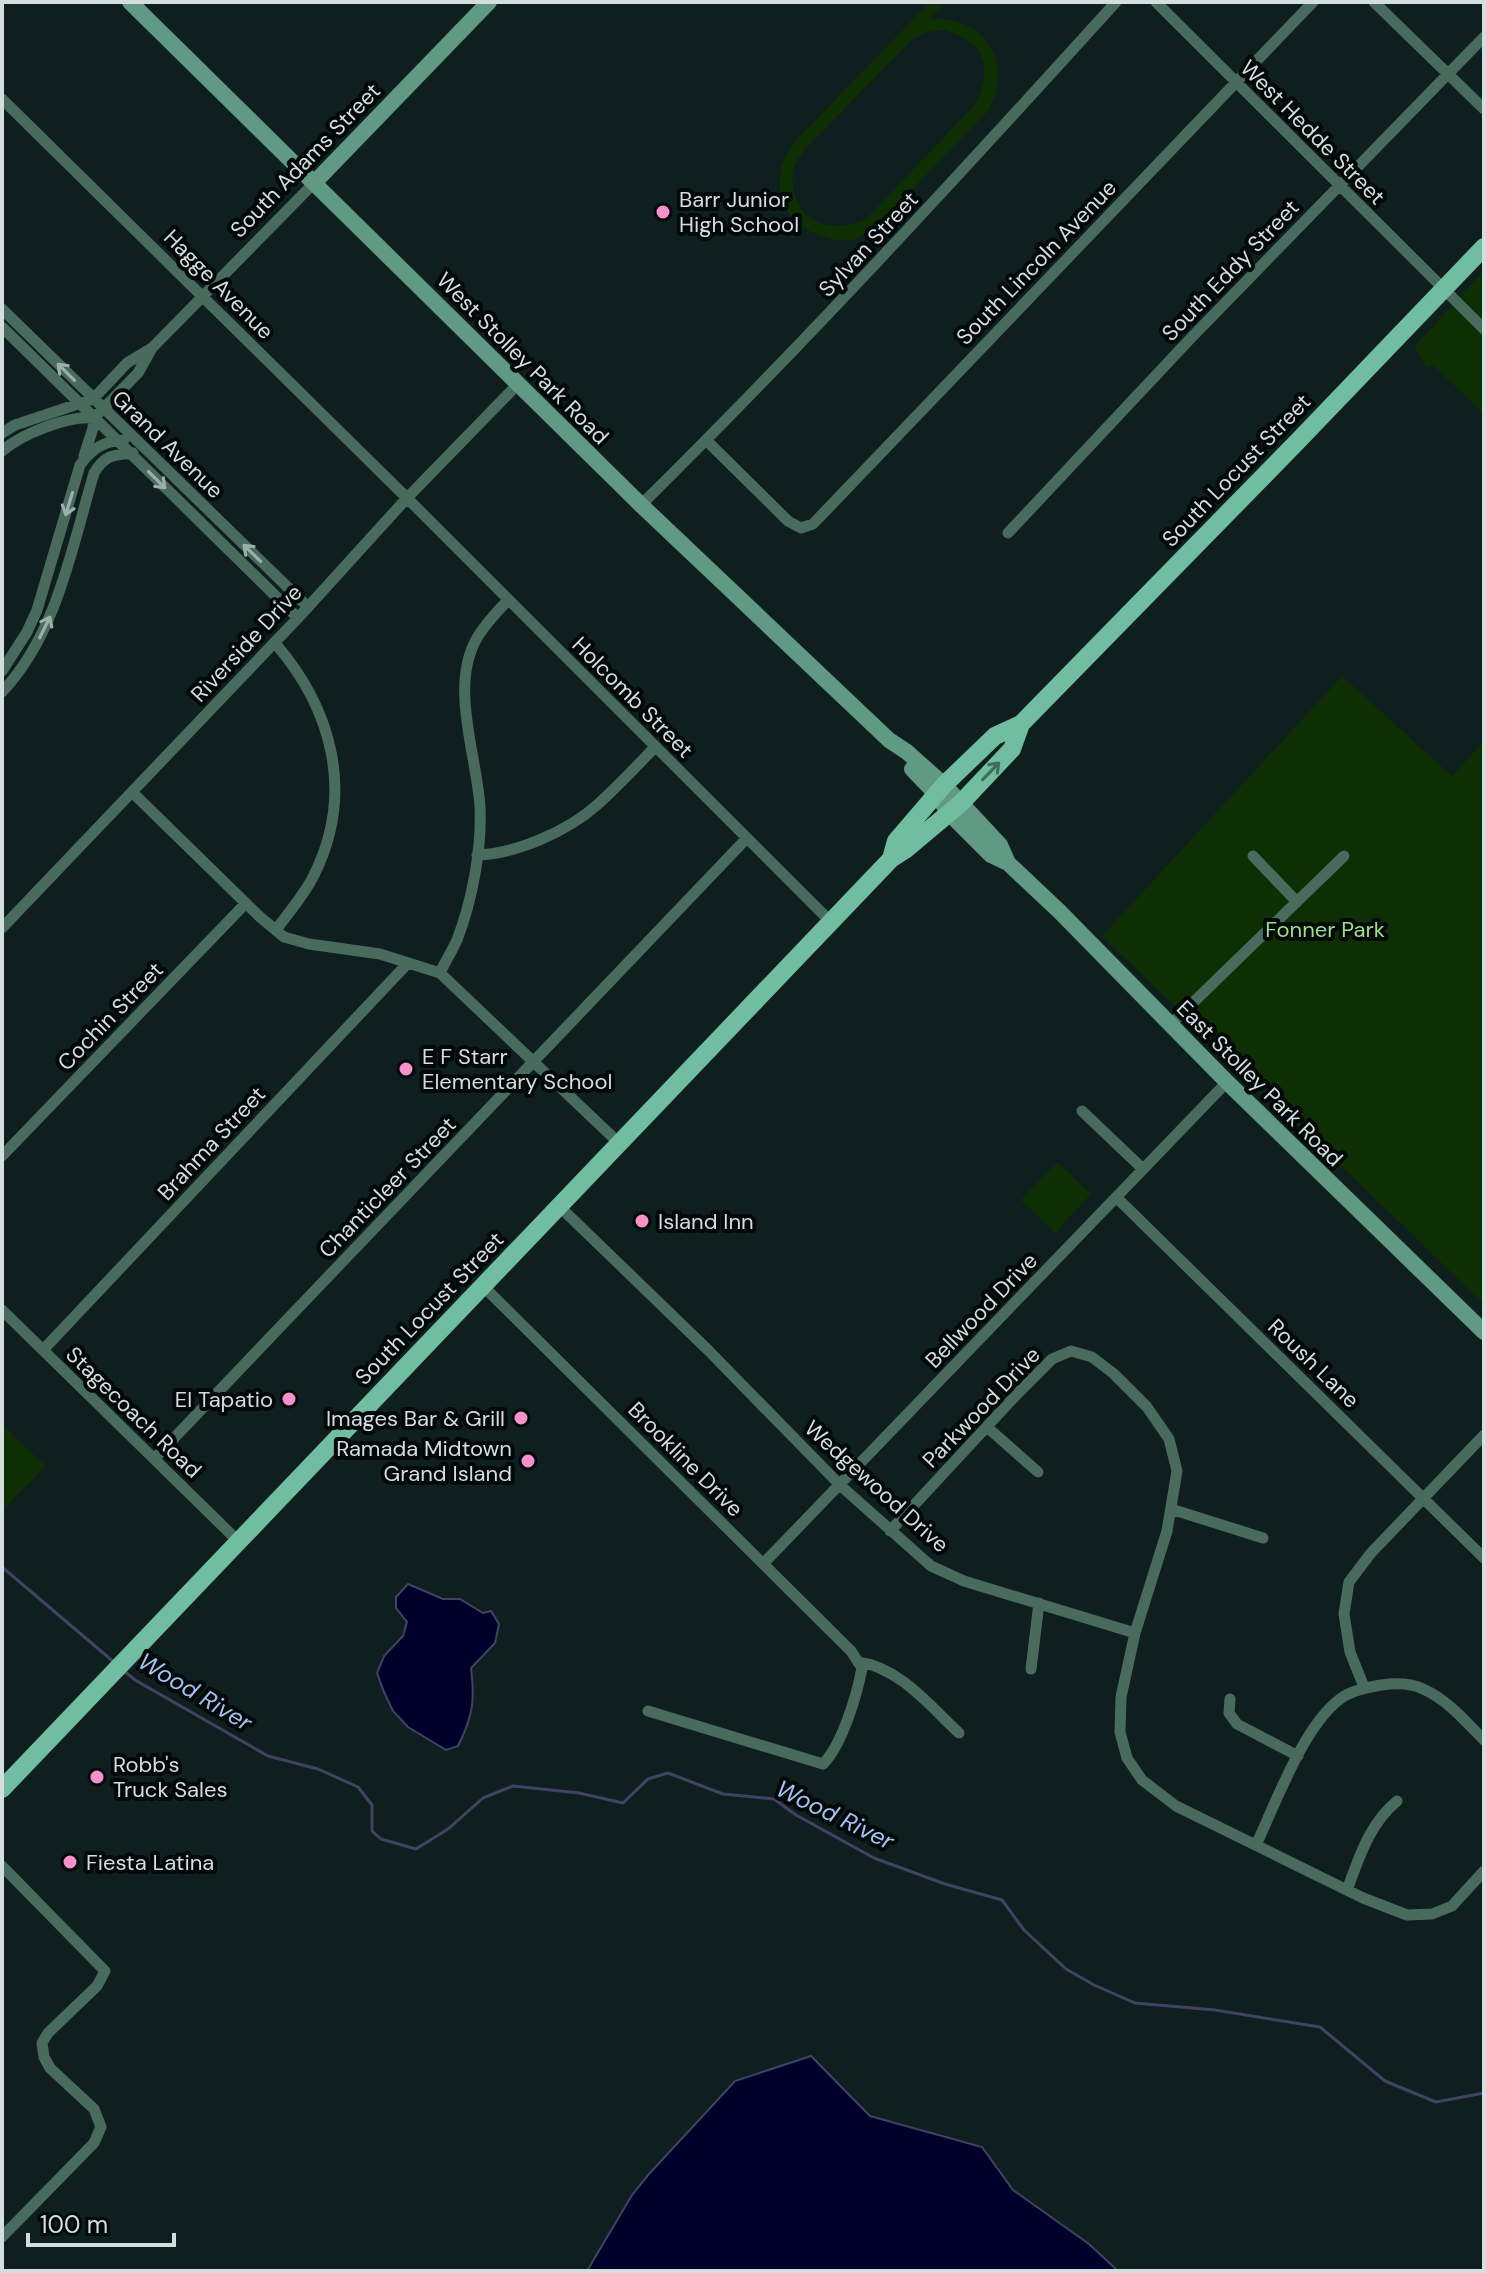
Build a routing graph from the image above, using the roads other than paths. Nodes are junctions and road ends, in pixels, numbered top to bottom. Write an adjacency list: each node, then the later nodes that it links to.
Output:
1 (130, 2): 12 (main road, West Stolley Park Road)
2 (489, 2): 12 (main road, South Adams Street)
3 (1116, 2): 28 (street, Sylvan Street)
4 (1156, 2): 9 (street, West Hedde Street)
5 (1313, 2): 9 (street, South Lincoln Avenue)
6 (1374, 2): 8 (street)
7 (1484, 37): 8 (street, South Eddy Street)
8 (1448, 74): 11 (street); 13 (street, South Eddy Street)
9 (1235, 82): 13 (street, West Hedde Street); 28 (street, South Lincoln Avenue)
10 (2, 99): 16 (street, Hagge Avenue)
11 (1484, 109)
12 (315, 182): 16 (street, South Adams Street); 21 (main road, West Stolley Park Road)
13 (1339, 186): 15 (street, West Hedde Street); 35 (street, South Eddy Street)
14 (1484, 247): 15 (main road, South Locust Street)
15 (1443, 289): 19 (street, West Hedde Street); 42 (main road, South Locust Street)
16 (203, 297): 20 (street, South Adams Street); 33 (street, Hagge Avenue)
17 (2, 309): 22 (street, Grand Avenue, one-way to 17)
18 (2, 327): 23 (street, Grand Avenue)
19 (1484, 329)
20 (152, 348): 22 (street); 24 (street)
21 (518, 384): 33 (street, Riverside Drive); 34 (main road, West Stolley Park Road)
22 (93, 399): 23 (street); 24 (street)
23 (79, 403): 24 (street, Grand Avenue); 25 (street)
24 (99, 413): 26 (street, Grand Avenue); 27 (street, Grand Avenue); 29 (street); 32 (street)
25 (2, 433)
26 (118, 440): 27 (street); 31 (street, Grand Avenue); 32 (street)
27 (136, 441): 30 (street, Grand Avenue)
28 (707, 441): 34 (street, Sylvan Street)
29 (2, 451)
30 (148, 452): 31 (street); 37 (street, Grand Avenue, one-way to 30)
31 (131, 453): 38 (street, Grand Avenue, one-way to 38); 41 (street, one-way to 31)
32 (80, 465): 40 (street, one-way to 40)
33 (407, 498): 36 (street, Holcomb Street); 37 (street, Riverside Drive)
34 (641, 505): 44 (main road, West Stolley Park Road)
35 (1008, 533)
36 (508, 600): 43 (street, Holcomb Street); 48 (street)
37 (308, 607): 38 (street, Riverside Drive)
38 (298, 618): 39 (street, Riverside Drive)
39 (275, 643): 45 (street, Riverside Drive); 56 (street)
40 (2, 671)
41 (2, 692)
42 (1021, 724): 44 (main road, South Locust Street); 46 (main road, South Locust Street, one-way to 42)
43 (655, 747): 47 (street, Holcomb Street); 48 (street)
44 (940, 789): 46 (main road, West Stolley Park Road); 51 (main road, South Locust Street)
45 (132, 792): 53 (street); 55 (street, Riverside Drive)
46 (955, 808): 51 (main road, South Locust Street); 59 (main road, East Stolley Park Road)
47 (747, 838): 54 (street, Holcomb Street); 60 (street, Chanticleer Street)
48 (477, 855): 58 (street)
49 (1253, 856): 52 (street)
50 (1344, 856): 52 (street)
51 (891, 859): 54 (main road, South Locust Street)
52 (1297, 902): 59 (street)
53 (246, 903): 56 (street); 64 (street, Cochin Street)
54 (832, 923): 63 (main road, South Locust Street)
55 (2, 928)
56 (276, 930): 57 (street)
57 (408, 963): 58 (street); 71 (street, Brahma Street)
58 (440, 973): 60 (street)
59 (1170, 1025): 61 (main road, East Stolley Park Road)
60 (534, 1062): 63 (street); 74 (street, Chanticleer Street)
61 (1227, 1082): 65 (street, Bellwood Drive); 70 (main road, East Stolley Park Road)
62 (1082, 1111): 65 (street)
63 (620, 1144): 67 (main road, South Locust Street)
64 (2, 1156)
65 (1143, 1169): 66 (street, Bellwood Drive)
66 (1116, 1197): 76 (street, Bellwood Drive); 77 (street, Roush Lane)
67 (559, 1206): 68 (main road, South Locust Street); 76 (street, Wedgewood Drive)
68 (483, 1286): 81 (main road, South Locust Street); 83 (street, Brookline Drive)
69 (2, 1310): 71 (street, Stagecoach Road)
70 (1484, 1332)
71 (43, 1350): 74 (street, Stagecoach Road)
72 (987, 1427): 75 (street); 78 (street, Parkwood Drive); 79 (street, Parkwood Drive)
73 (1484, 1435): 77 (street)
74 (154, 1459): 81 (street, Stagecoach Road)
75 (1038, 1472)
76 (841, 1486): 79 (street, Wedgewood Drive); 83 (street, Bellwood Drive)
77 (1423, 1498): 82 (street, Roush Lane); 88 (street)
78 (1171, 1509): 80 (street); 85 (street, Parkwood Drive)
79 (890, 1531): 84 (street, Wedgewood Drive)
80 (1263, 1538)
81 (239, 1542): 94 (main road, South Locust Street)
82 (1484, 1558)
83 (763, 1564): 86 (street, Brookline Drive)
84 (1039, 1603): 85 (street, Wedgewood Drive); 87 (street)
85 (1135, 1633): 96 (street)
86 (858, 1662): 90 (street); 91 (street)
87 (1031, 1669)
88 (1364, 1687): 92 (street); 93 (street)
89 (1230, 1699): 93 (street)
90 (648, 1711)
91 (959, 1733)
92 (1484, 1740)
93 (1298, 1756): 96 (street)
94 (2, 1789)
95 (1397, 1801): 99 (street)
96 (1256, 1845): 99 (street)
97 (2, 1866): 100 (street)
98 (1484, 1871): 99 (street)
99 (1347, 1890)
100 (2, 2237)

